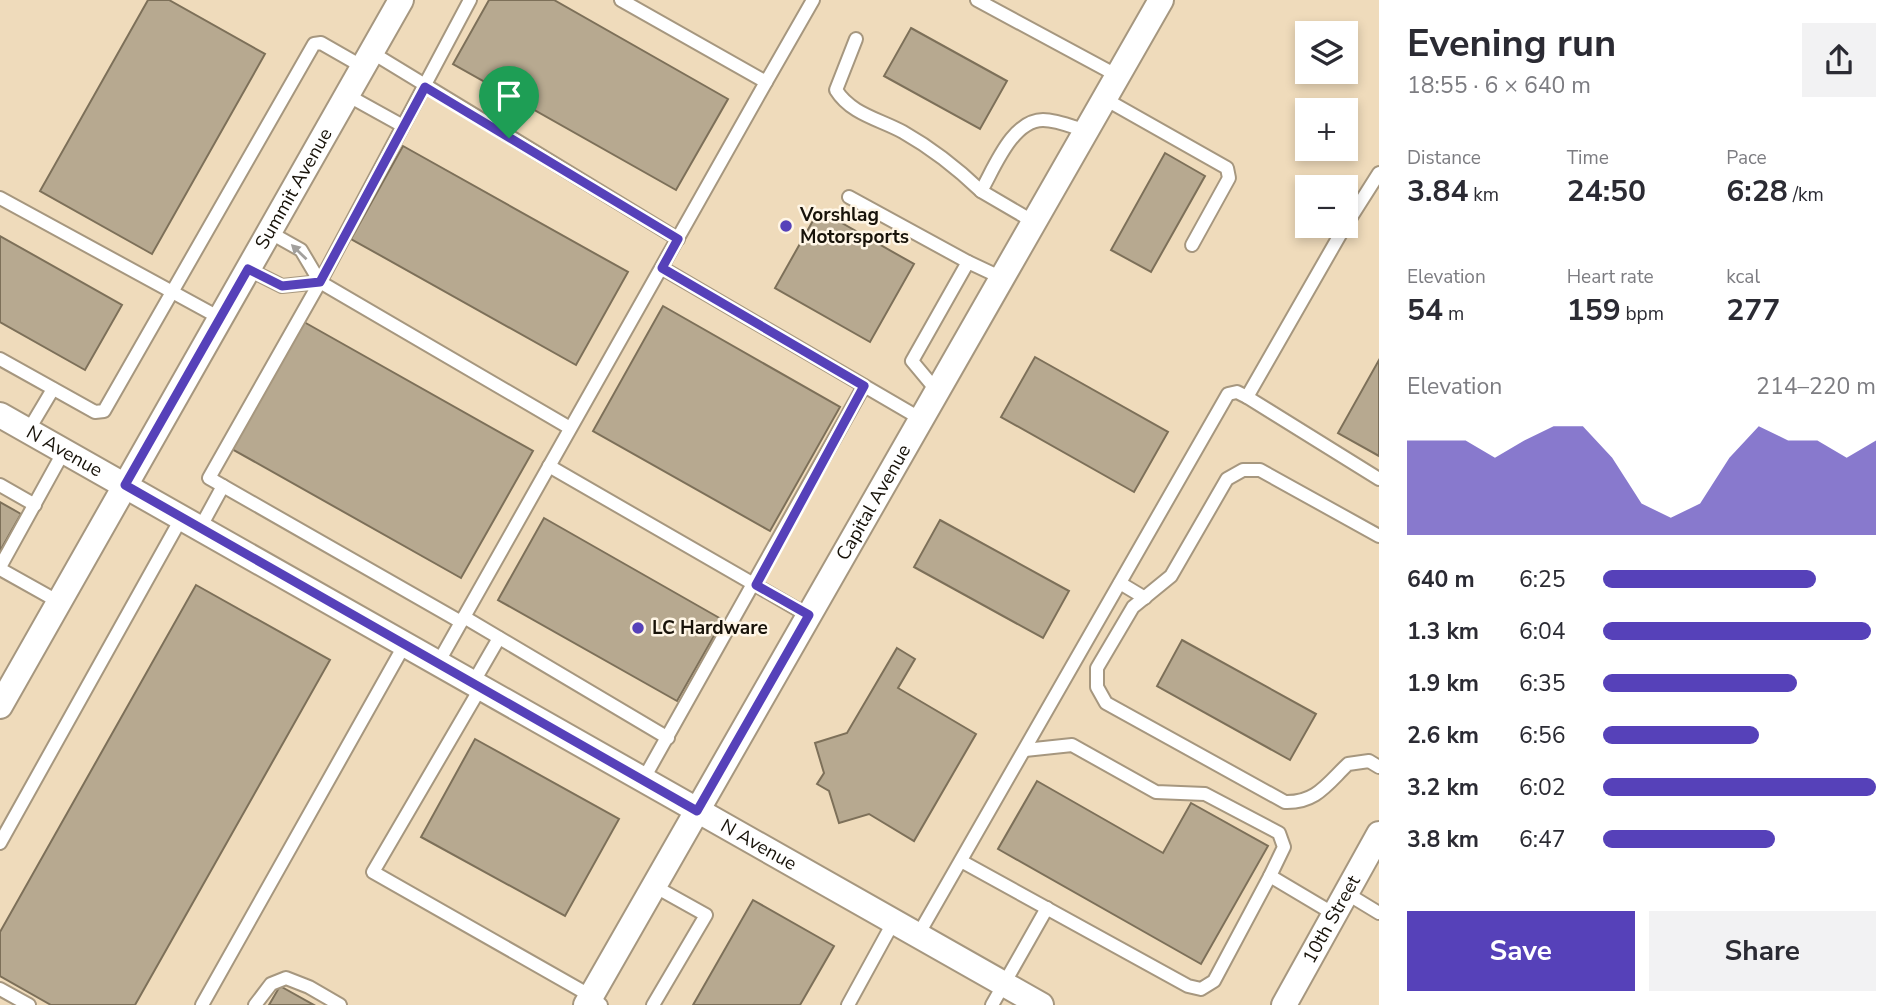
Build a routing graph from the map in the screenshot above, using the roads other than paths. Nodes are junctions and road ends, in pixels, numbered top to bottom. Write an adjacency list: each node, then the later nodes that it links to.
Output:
1 (470, 0): 11 (lane)
2 (621, 0): 10 (lane)
3 (813, 0): 10 (lane)
4 (977, 0): 9 (lane)
5 (1161, 0): 9 (street, Capital Avenue)
6 (393, 3): 8 (street, Summit Avenue)
7 (856, 39): 17 (lane)
8 (367, 60): 11 (lane); 12 (street, Summit Avenue); 31 (lane)
9 (1118, 76): 13 (street, Capital Avenue)
10 (766, 82): 24 (lane)
11 (425, 87): 14 (lane); 24 (lane)
12 (347, 95): 14 (lane); 22 (street, Summit Avenue)
13 (1105, 99): 15 (street, Capital Avenue); 25 (lane)
14 (403, 126): 30 (lane)
15 (1086, 131): 17 (lane); 21 (street, Capital Avenue)
16 (1379, 173): 20 (lane)
17 (981, 191): 21 (lane)
18 (849, 197): 26 (lane)
19 (0, 198): 31 (lane)
20 (1358, 206)
21 (1034, 222): 29 (street, Capital Avenue)
22 (270, 232): 28 (street, Summit Avenue); 30 (lane, one-way to 22)
23 (1339, 238): 37 (lane)
24 (678, 239): 27 (lane)
25 (1192, 245)
26 (968, 262): 29 (lane); 36 (lane)
27 (662, 268): 34 (lane); 40 (lane)
28 (248, 269): 30 (lane); 32 (street, Summit Avenue)
29 (1002, 278): 36 (street, Capital Avenue)
30 (320, 282): 40 (lane); 47 (lane)
31 (171, 293): 32 (lane); 35 (lane)
32 (220, 318): 46 (street, Summit Avenue)
33 (0, 359): 35 (lane)
34 (864, 386): 39 (lane); 53 (lane)
35 (53, 389): 41 (lane)
36 (937, 391): 39 (street, Capital Avenue)
37 (1247, 397): 44 (lane); 52 (lane)
38 (0, 415): 41 (street, N Avenue)
39 (921, 419): 56 (street, Capital Avenue)
40 (570, 428): 43 (lane)
41 (28, 430): 42 (street, N Avenue)
42 (64, 451): 46 (street, N Avenue); 48 (lane)
43 (549, 466): 53 (lane); 57 (lane)
44 (1379, 480)
45 (0, 485): 48 (lane)
46 (125, 485): 49 (street, N Avenue); 55 (street, Summit Avenue)
47 (223, 486): 49 (lane); 57 (lane)
48 (35, 505): 51 (lane)
49 (191, 522): 59 (street, N Avenue); 69 (lane)
50 (1379, 536): 54 (lane)
51 (0, 568): 55 (lane)
52 (1120, 583): 54 (lane); 64 (lane)
53 (756, 585): 56 (lane); 63 (lane)
54 (1145, 598): 65 (lane)
55 (59, 602): 62 (street, Summit Avenue)
56 (809, 615): 67 (street, Capital Avenue)
57 (462, 620): 58 (lane); 60 (lane)
58 (499, 638): 61 (lane); 63 (lane)
59 (405, 644): 60 (street, N Avenue); 83 (lane)
60 (438, 663): 61 (street, N Avenue)
61 (477, 685): 66 (street, N Avenue); 81 (lane)
62 (0, 706)
63 (668, 738): 66 (lane)
64 (1025, 750): 70 (lane); 71 (lane)
65 (1379, 767)
66 (643, 780): 67 (street, N Avenue)
67 (697, 811): 72 (street, Capital Avenue); 77 (street, N Avenue)
68 (1379, 834): 73 (street, 10th Street)
69 (0, 843)
70 (961, 861): 74 (lane); 78 (lane)
71 (1270, 876): 74 (lane); 76 (lane)
72 (654, 886): 81 (street, Capital Avenue); 86 (lane)
73 (1346, 892): 75 (lane); 76 (street, 10th Street)
74 (1047, 908): 79 (lane)
75 (1379, 913)
76 (1334, 914): 90 (street, 10th Street)
77 (894, 922): 78 (street, N Avenue); 87 (lane)
78 (918, 935): 79 (street, N Avenue)
79 (1004, 984): 88 (lane); 89 (street, N Avenue)
80 (0, 989): 82 (lane)
81 (593, 1002)
82 (29, 1005)
83 (202, 1005)
84 (255, 1005): 85 (lane)
85 (340, 1005)
86 (653, 1005)
87 (848, 1005)
88 (992, 1005)
89 (1041, 1005)
90 (1284, 1005)

